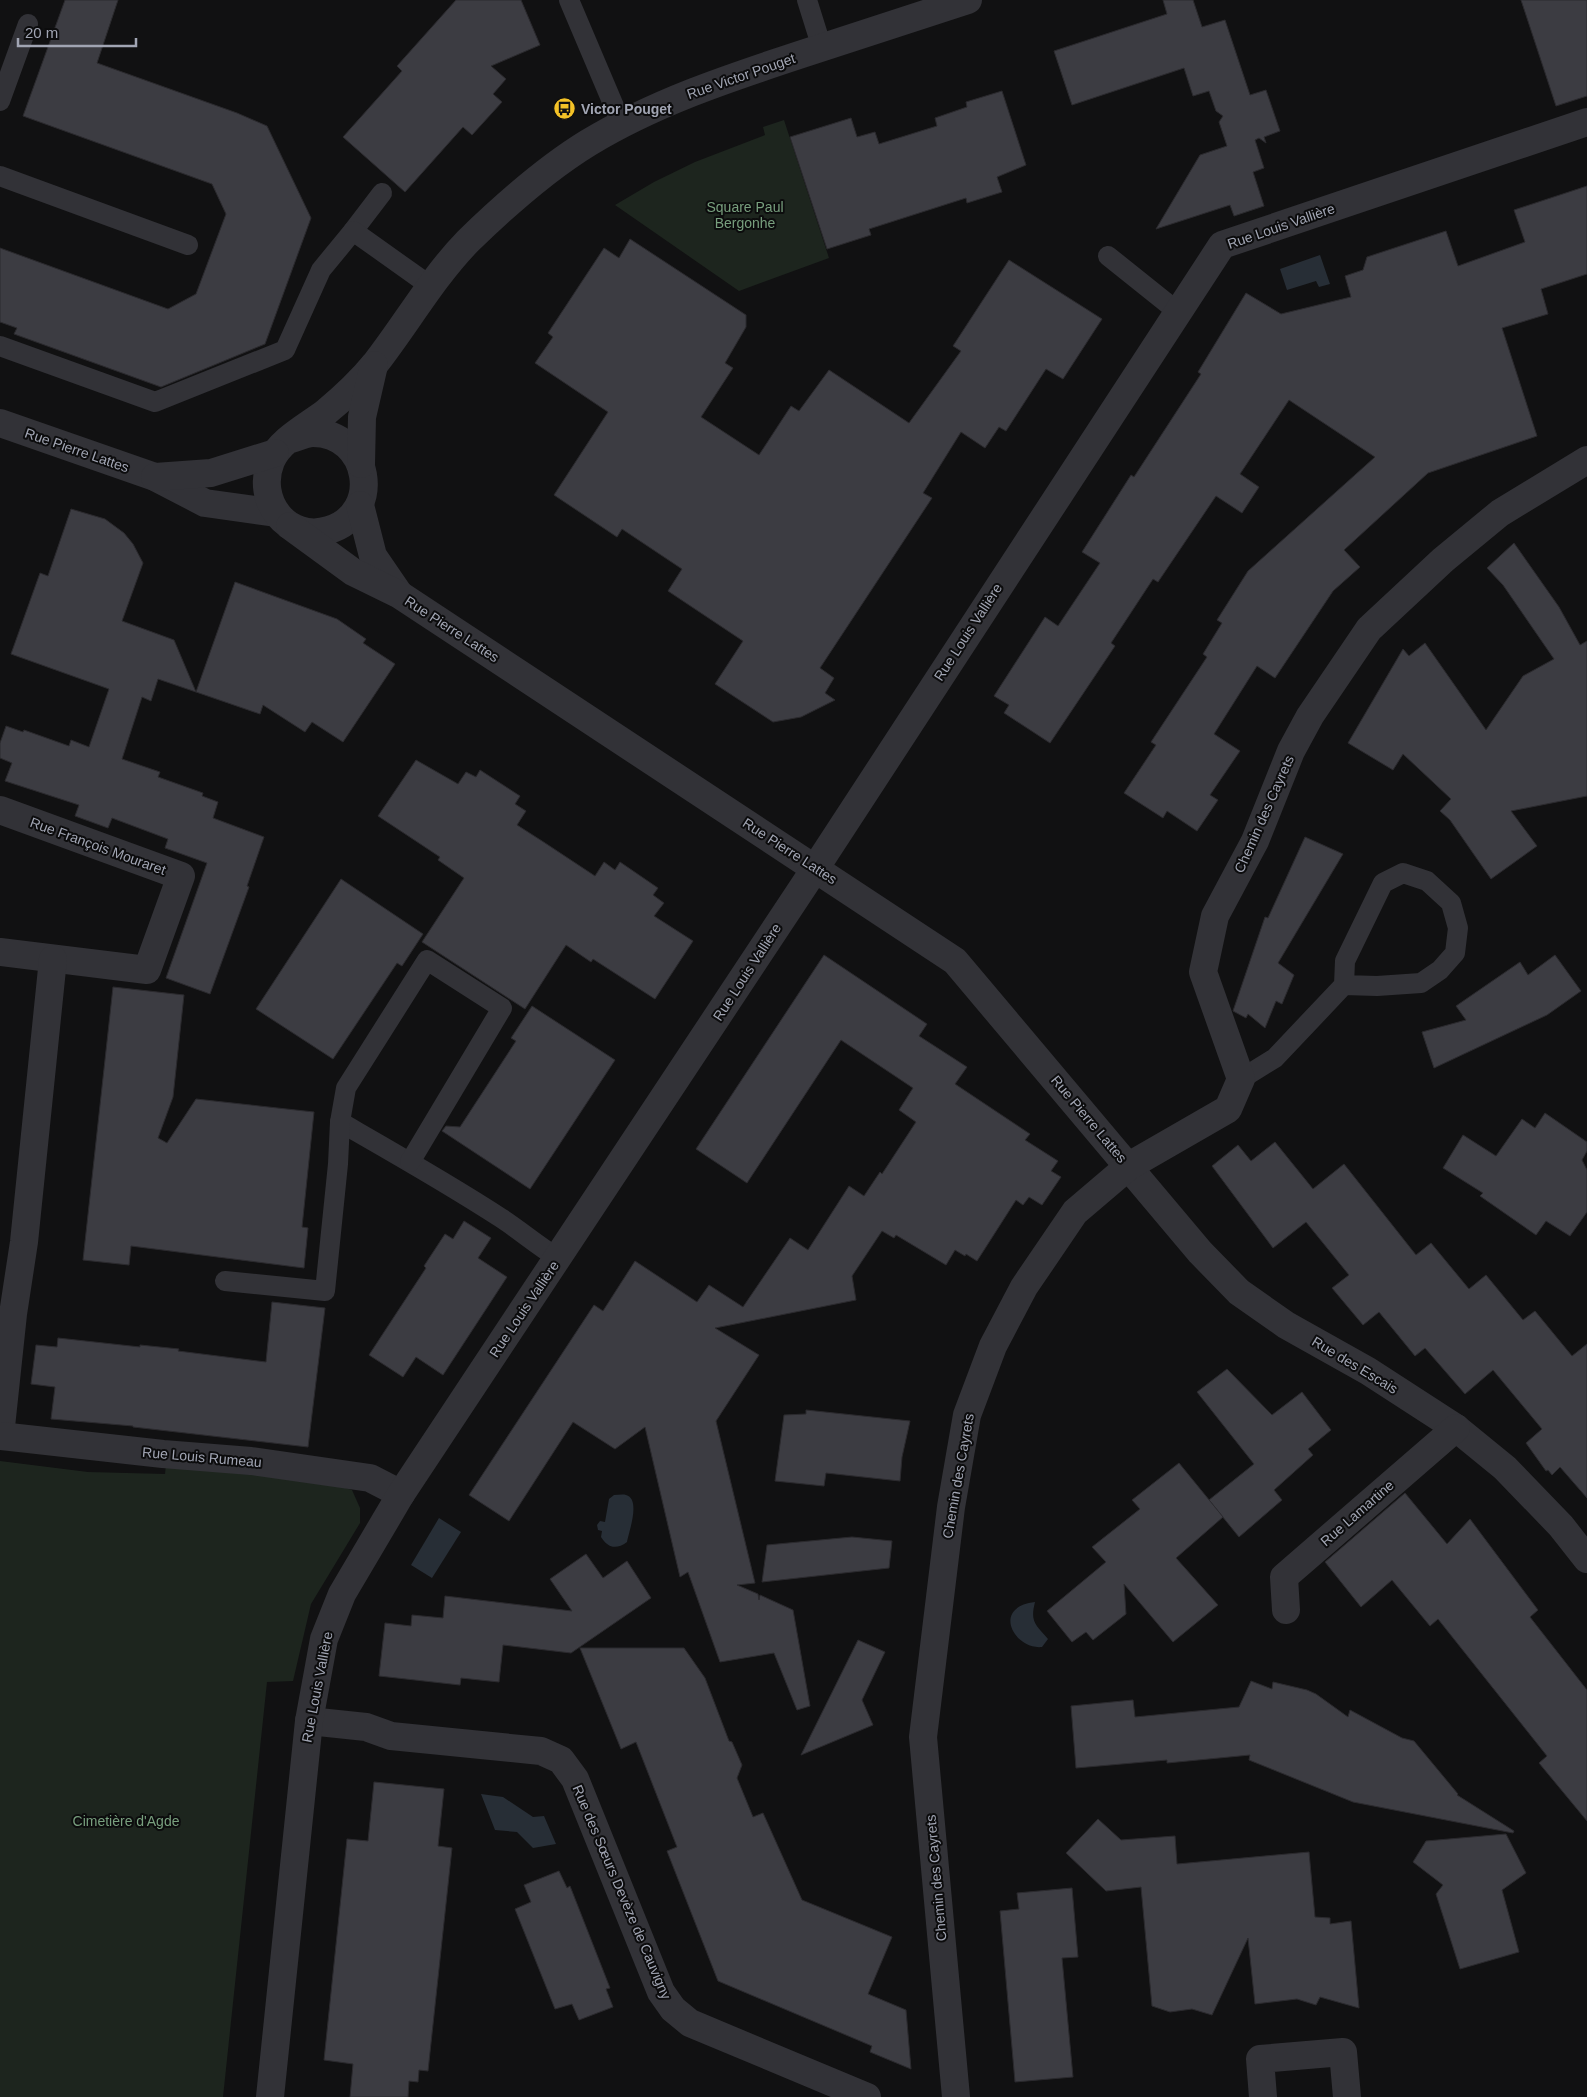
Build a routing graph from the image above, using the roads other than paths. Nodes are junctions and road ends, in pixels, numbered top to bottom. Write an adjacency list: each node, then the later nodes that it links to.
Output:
1 (570, 0): 8 (lane)
2 (807, 0): 5 (lane)
3 (968, 0): 5 (street, Rue Victor Pouget)
4 (28, 24): 6 (lane)
5 (822, 48): 8 (street, Rue Victor Pouget)
6 (0, 101)
7 (1587, 122): 15 (street, Rue Louis Vallière)
8 (622, 125): 14 (street, Rue Victor Pouget)
9 (0, 176): 12 (lane)
10 (382, 193): 11 (lane)
11 (353, 231): 14 (lane); 16 (lane)
12 (188, 245)
13 (1108, 256): 15 (lane)
14 (430, 286): 17 (street, Rue Victor Pouget)
15 (1178, 312): 27 (street, Rue Louis Vallière)
16 (0, 346)
17 (374, 365): 19 (street, Rue Victor Pouget); 21 (street, Rue Victor Pouget)
18 (0, 423): 22 (street, Rue Pierre Lattes)
19 (283, 446): 21 (street); 22 (street, Rue Pierre Lattes); 24 (street)
20 (1587, 460): 31 (street, Chemin des Cayrets)
21 (361, 464): 23 (street)
22 (155, 477): 24 (street, Rue Pierre Lattes)
23 (360, 506): 24 (street); 25 (street, Rue Pierre Lattes)
24 (283, 519): 25 (street, Rue Pierre Lattes)
25 (400, 595): 27 (street, Rue Pierre Lattes)
26 (0, 810): 29 (street, Rue François Mouraret)
27 (816, 868): 34 (street, Rue Pierre Lattes); 35 (street, Rue Louis Vallière)
28 (0, 952): 29 (street, Rue François Mouraret)
29 (53, 959): 36 (street)
30 (1344, 984): 30 (lane); 31 (lane)
31 (1241, 1079): 34 (street, Chemin des Cayrets)
32 (340, 1122): 33 (lane); 33 (lane); 37 (lane)
33 (410, 1162): 35 (lane)
34 (1129, 1166): 38 (street, Rue des Escais); 46 (street, Chemin des Cayrets)
35 (558, 1258): 40 (street, Rue Louis Vallière)
36 (9, 1279): 39 (street)
37 (225, 1281)
38 (1456, 1428): 41 (street, Rue des Escais); 42 (street, Rue Lamartine)
39 (0, 1436): 40 (street, Rue Louis Rumeau)
40 (401, 1494): 43 (street, Rue Louis Vallière)
41 (1587, 1559)
42 (1286, 1610)
43 (309, 1721): 44 (street, Rue Louis Vallière); 45 (street, Rue des Sœurs Devèze de Cauvigny)
44 (270, 2097)
45 (867, 2097)
46 (956, 2097)
47 (1263, 2097): 48 (street)
48 (1347, 2097)

